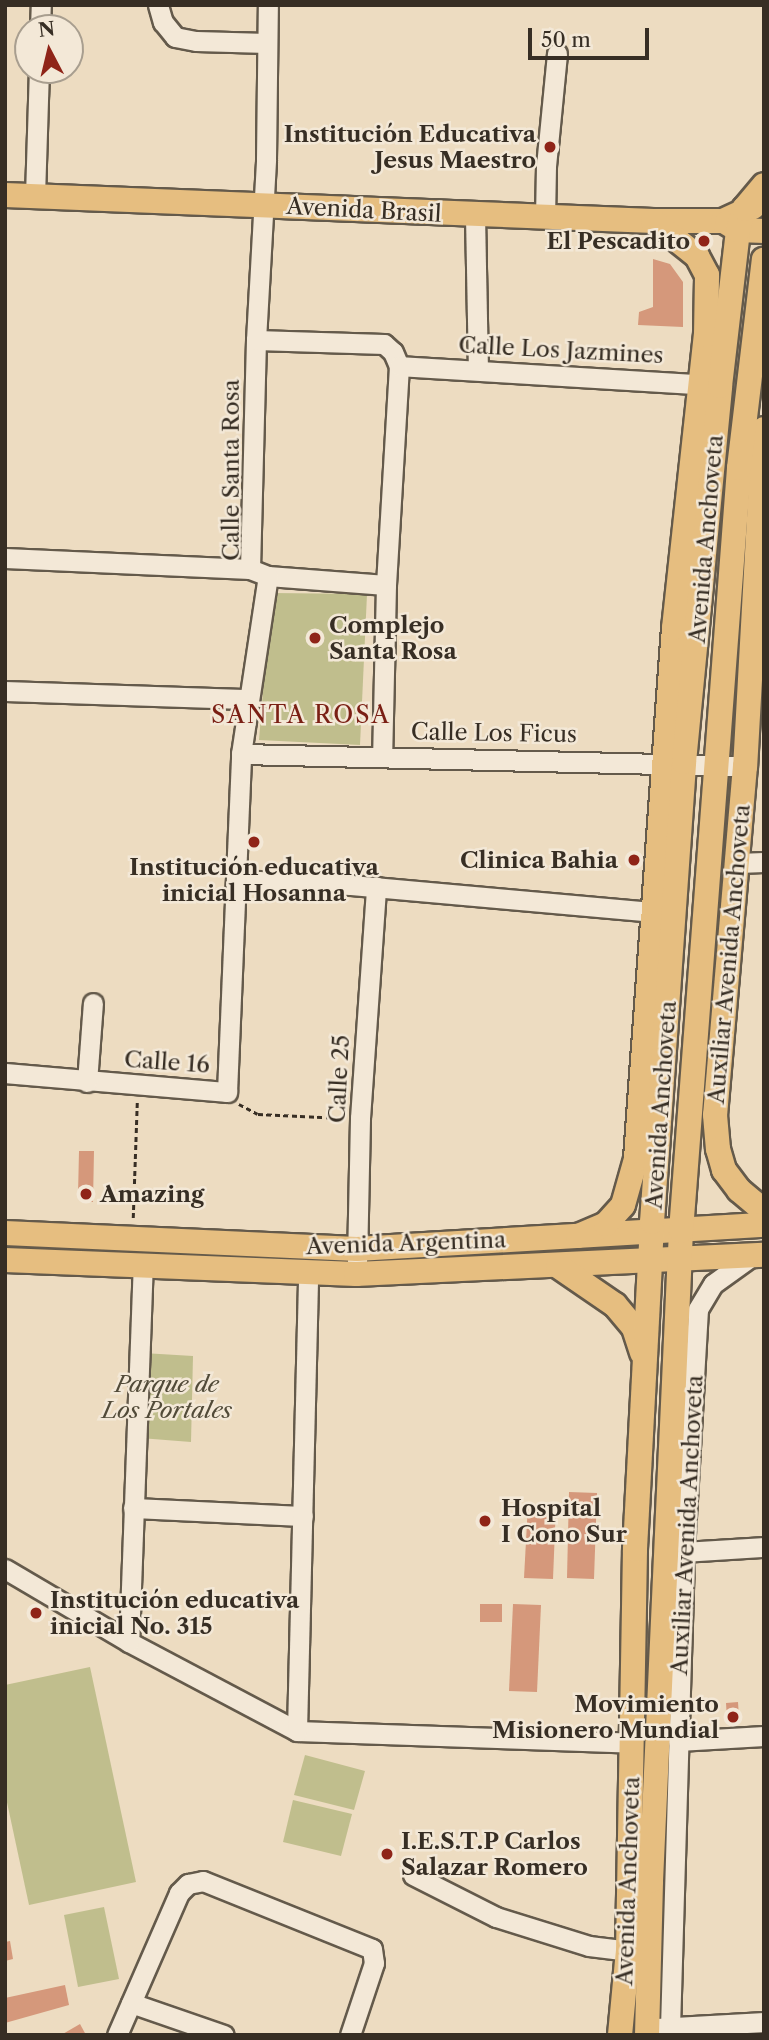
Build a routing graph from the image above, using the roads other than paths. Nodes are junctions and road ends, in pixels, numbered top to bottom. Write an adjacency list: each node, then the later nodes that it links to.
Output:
1 (158, 5): 3 (street)
2 (268, 5): 3 (street, Calle Santa Rosa)
3 (267, 43): 9 (street, Calle Santa Rosa)
4 (557, 54): 12 (street)
5 (39, 84): 8 (street)
6 (764, 185): 11 (main road)
7 (5, 195): 8 (main road, Avenida Brasil)
8 (35, 196): 9 (main road, Avenida Brasil)
9 (263, 206): 10 (main road, Avenida Brasil); 16 (street, Calle Santa Rosa)
10 (475, 215): 12 (main road, Avenida Brasil); 18 (street)
11 (742, 216): 13 (main road, Avenida Brasil); 14 (main road, Avenida Brasil); 19 (main road)
12 (545, 218): 13 (main road, Avenida Brasil)
13 (653, 221): 19 (main road)
14 (764, 231)
15 (764, 259): 29 (main road, Avenida Anchoveta)
16 (256, 340): 17 (street); 22 (street, Calle Santa Rosa)
17 (399, 366): 18 (street, Calle Los Jazmines); 23 (street)
18 (478, 370): 19 (street, Calle Los Jazmines)
19 (710, 384): 28 (main road)
20 (764, 429): 30 (main road, Auxiliar Avenida Anchoveta)
21 (5, 558): 22 (street)
22 (259, 572): 23 (street); 25 (street, Calle Santa Rosa)
23 (386, 585): 27 (street)
24 (5, 691): 25 (street)
25 (249, 699): 26 (street, Calle Santa Rosa)
26 (241, 754): 27 (street, Calle Los Ficus); 33 (street, Calle Santa Rosa)
27 (382, 755): 28 (street, Calle Los Ficus)
28 (675, 762): 29 (street, Calle Los Ficus); 35 (main road)
29 (715, 763): 30 (street, Calle Los Ficus); 42 (main road, Avenida Anchoveta)
30 (745, 766): 32 (main road, Auxiliar Avenida Anchoveta)
31 (764, 862): 32 (street)
32 (738, 863): 40 (main road, Auxiliar Avenida Anchoveta)
33 (236, 880): 34 (street); 39 (street, Calle Santa Rosa)
34 (376, 887): 35 (street); 46 (street, Calle 25)
35 (664, 913): 44 (main road, Avenida Anchoveta); 45 (main road)
36 (93, 1003): 38 (street)
37 (5, 1073): 38 (street, Calle 16)
38 (87, 1082): 39 (street, Calle 16)
39 (227, 1092)
40 (764, 1211)
41 (764, 1225): 42 (main road, Avenida Argentina)
42 (681, 1231): 44 (main road, Avenida Argentina); 49 (main road, Avenida Anchoveta)
43 (5, 1233): 46 (main road, Avenida Argentina)
44 (652, 1233): 45 (main road, Avenida Argentina); 50 (main road, Avenida Anchoveta)
45 (578, 1236): 46 (main road, Avenida Argentina)
46 (357, 1249): 54 (street, Calle 25)
47 (758, 1255): 49 (main road, Avenida Argentina); 59 (street, Auxiliar Avenida Anchoveta)
48 (5, 1260): 51 (main road, Avenida Argentina)
49 (680, 1261): 50 (main road, Avenida Argentina); 70 (main road, Avenida Anchoveta)
50 (650, 1263): 52 (main road, Avenida Argentina); 55 (main road, Avenida Anchoveta)
51 (143, 1265): 53 (main road, Avenida Argentina); 56 (street)
52 (558, 1266): 54 (main road, Avenida Argentina); 55 (main road)
53 (308, 1272): 54 (main road, Avenida Argentina); 57 (street)
54 (356, 1274)
55 (645, 1360): 65 (main road, Avenida Anchoveta)
56 (133, 1508): 57 (street); 61 (street)
57 (303, 1516): 62 (street)
58 (764, 1547): 59 (street)
59 (684, 1552): 64 (street, Auxiliar Avenida Anchoveta)
60 (5, 1569): 61 (street)
61 (129, 1642): 62 (street)
62 (297, 1731): 65 (street)
63 (764, 1736): 64 (street)
64 (678, 1741): 70 (street, Auxiliar Avenida Anchoveta)
65 (633, 1743): 67 (main road, Avenida Anchoveta)
66 (414, 1875): 67 (street)
67 (628, 1951): 71 (main road, Avenida Anchoveta)
68 (131, 2003): 72 (street); 73 (street); 74 (street)
69 (764, 2022): 70 (street)
70 (655, 2031): 71 (street)
71 (621, 2032)
72 (117, 2035)
73 (224, 2035)
74 (349, 2035)

